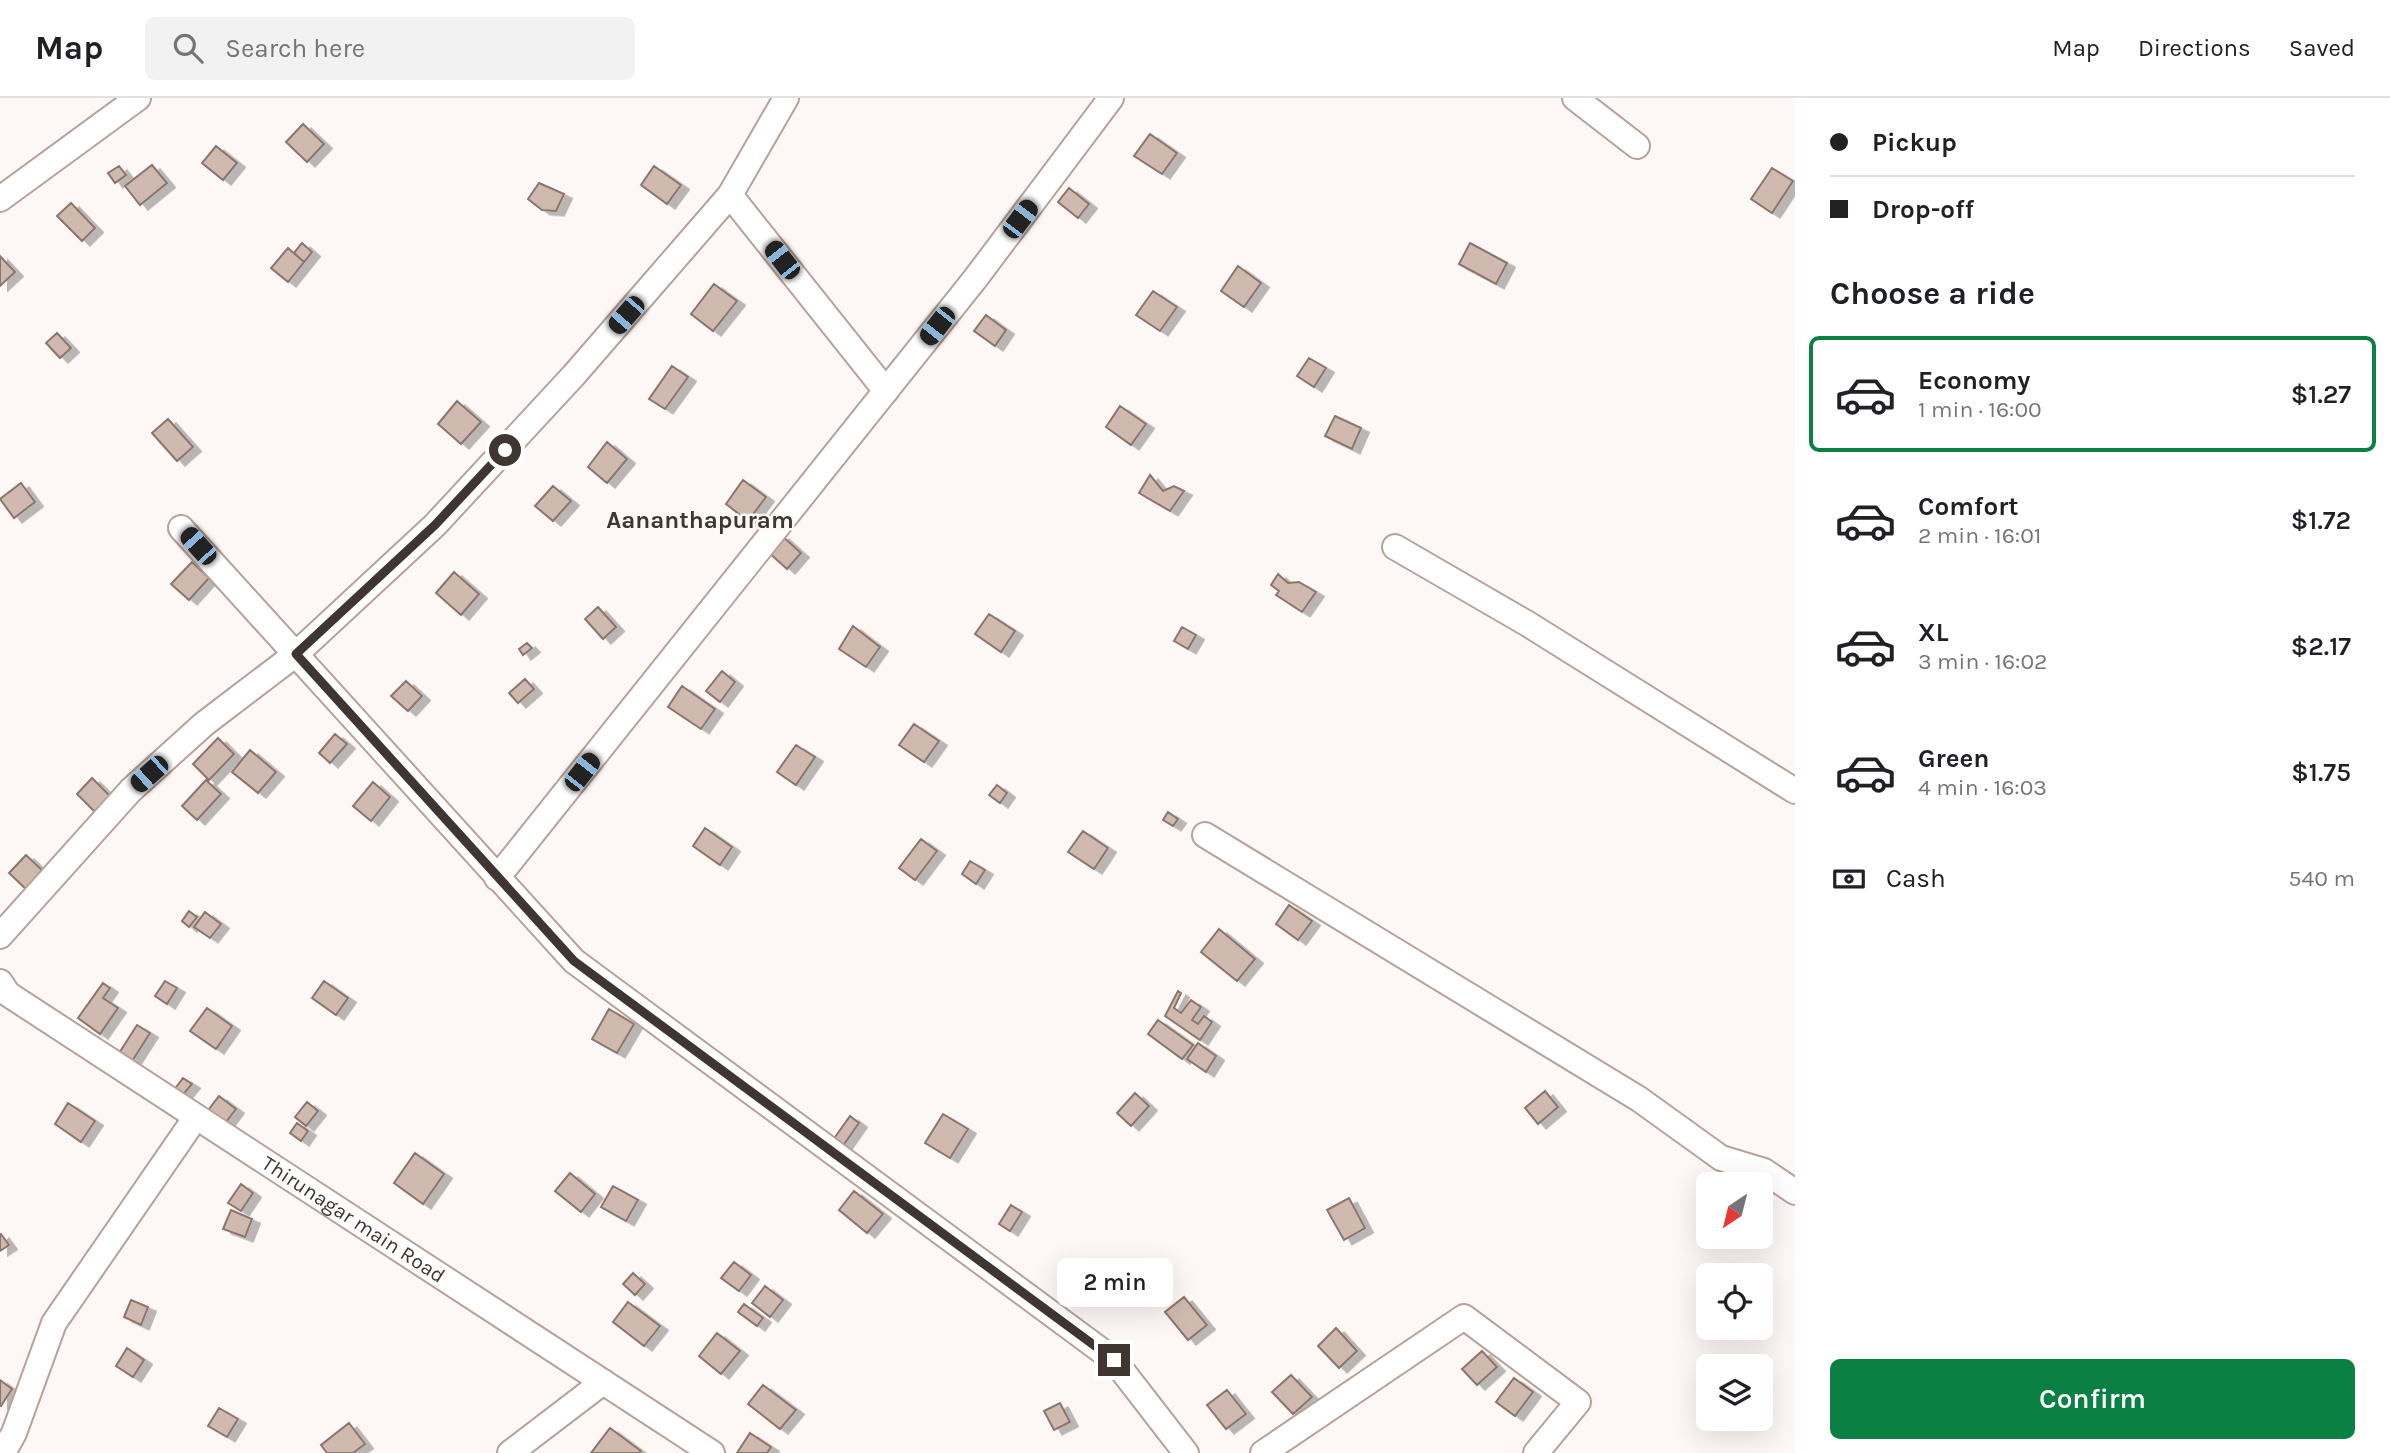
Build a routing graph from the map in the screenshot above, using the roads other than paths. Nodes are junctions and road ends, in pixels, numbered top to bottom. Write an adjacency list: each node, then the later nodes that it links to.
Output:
1 (138, 98): 7 (street)
2 (786, 98): 6 (street)
3 (1111, 98): 8 (street)
4 (1575, 98): 5 (street)
5 (1637, 146)
6 (730, 195): 8 (street); 11 (street)
7 (0, 199)
8 (886, 391): 14 (street)
9 (181, 528): 11 (street)
10 (1395, 547): 12 (street)
11 (296, 654): 14 (street); 15 (street)
12 (1795, 792)
13 (1205, 835): 18 (street)
14 (498, 878): 23 (street)
15 (0, 936)
16 (3, 992): 17 (street, Thirunagar main Road)
17 (196, 1117): 19 (street, Thirunagar main Road); 20 (street)
18 (1795, 1192)
19 (603, 1382): 21 (street); 22 (street, Thirunagar main Road)
20 (2, 1453)
21 (510, 1453)
22 (712, 1453)
23 (1186, 1453)
24 (1263, 1453): 25 (street)
25 (1536, 1453)

